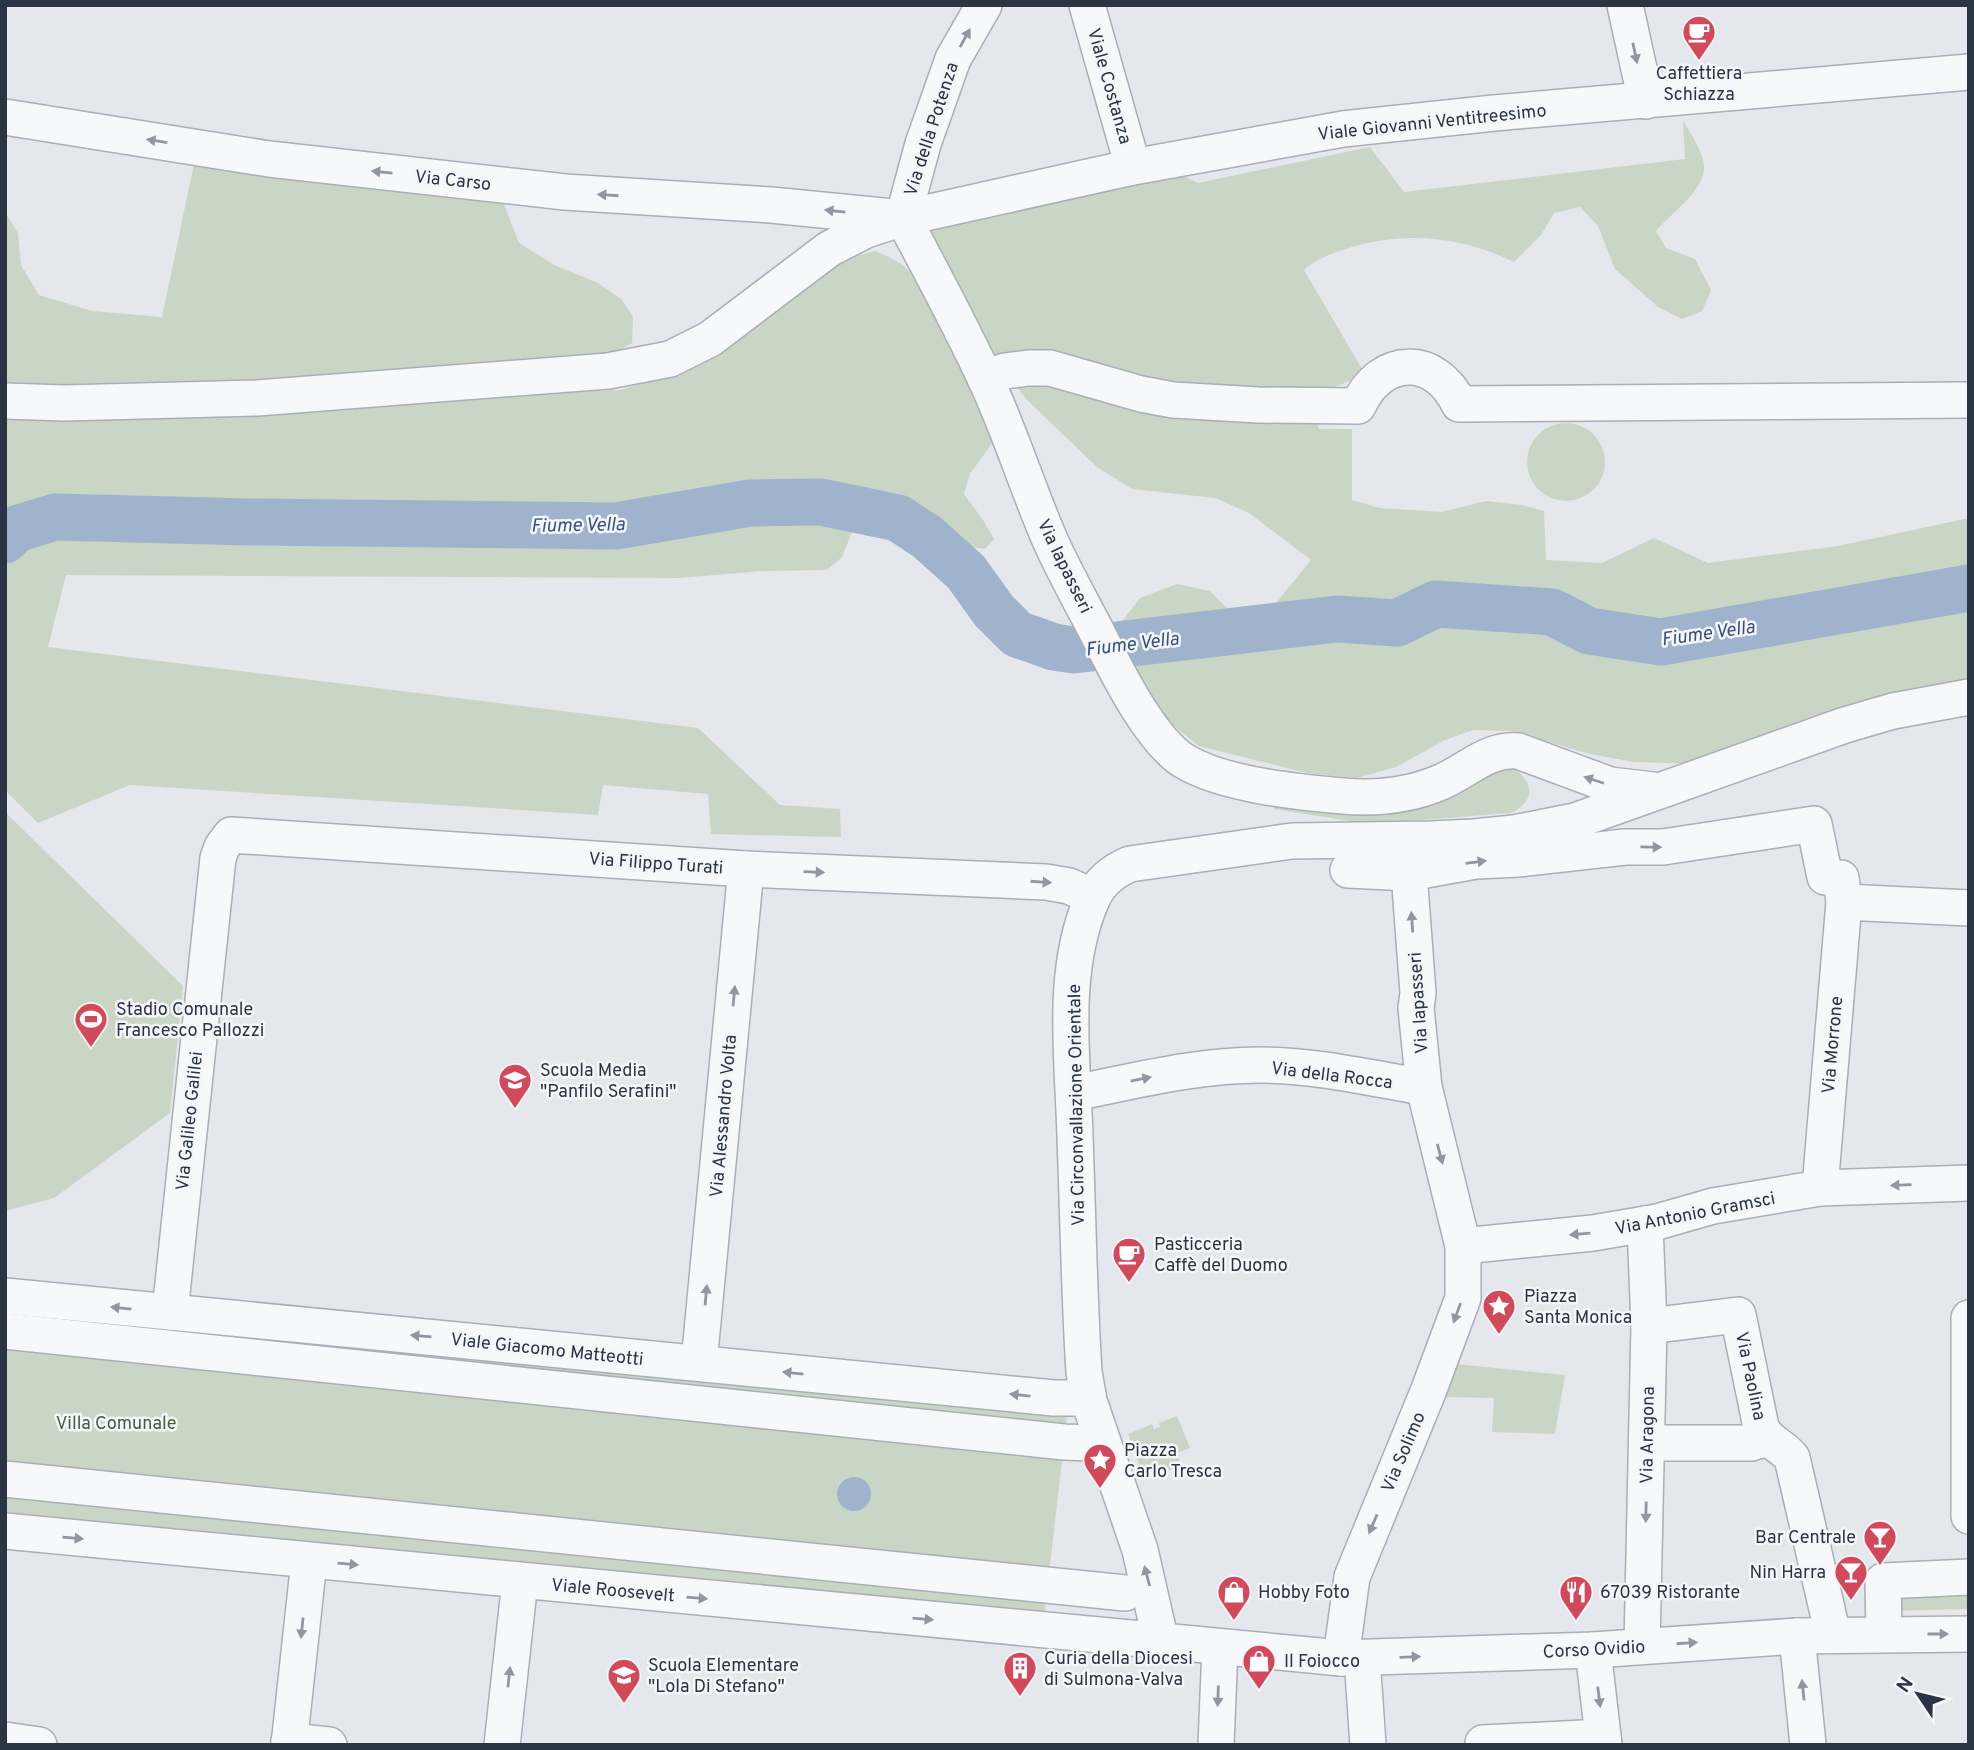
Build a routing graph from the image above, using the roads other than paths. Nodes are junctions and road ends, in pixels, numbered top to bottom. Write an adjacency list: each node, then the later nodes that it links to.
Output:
1 (984, 5): 8 (street, Via della Potenza, one-way to 1)
2 (1087, 5): 7 (street, Viale Costanza)
3 (1625, 5): 5 (street, one-way to 5)
4 (1969, 72): 5 (street, Viale Giovanni Ventitreesimo)
5 (1646, 101): 7 (street, Viale Giovanni Ventitreesimo)
6 (5, 117): 8 (street, Via Carso, one-way to 6)
7 (1133, 167): 8 (street, Viale Giovanni Ventitreesimo)
8 (903, 218): 9 (street, Via Iapasseri); 11 (street)
9 (985, 378): 10 (street); 13 (street, Via Iapasseri)
10 (1969, 400)
11 (5, 401)
12 (1969, 697): 14 (street)
13 (1531, 756): 14 (street, Via Iapasseri, one-way to 13); 15 (street)
14 (1660, 790): 15 (street)
15 (1579, 836): 19 (street, one-way to 15); 20 (street, Via Morrone, one-way to 20); 21 (street, Via Circonvallazione Orientale)
16 (222, 847): 17 (street, Via Filippo Turati); 30 (street, Via Galileo Galilei)
17 (746, 869): 21 (street, Via Filippo Turati, one-way to 21); 34 (street, Via Alessandro Volta, one-way to 17)
18 (1348, 870): 19 (street)
19 (1409, 873): 23 (street, Via Iapasseri, one-way to 19)
20 (1834, 890): 22 (street); 26 (street, Via Morrone)
21 (1093, 897): 24 (street, Via Circonvallazione Orientale)
22 (1969, 908)
23 (1424, 1087): 24 (street, Via della Rocca, one-way to 23); 28 (street, Via Iapasseri, one-way to 28)
24 (1074, 1093): 35 (street, Via Circonvallazione Orientale)
25 (1969, 1183): 26 (street, Via Antonio Gramsci, one-way to 26)
26 (1820, 1188): 27 (street, Via Antonio Gramsci)
27 (1645, 1224): 28 (street, Via Antonio Gramsci, one-way to 28); 32 (street, Via Aragona)
28 (1464, 1246): 54 (street, Via Solimo, one-way to 54)
29 (5, 1296): 30 (street, Viale Giacomo Matteotti, one-way to 29)
30 (170, 1312): 34 (street, Viale Giacomo Matteotti, one-way to 30)
31 (1969, 1318): 40 (street)
32 (1649, 1326): 36 (street, Via Paolina); 38 (street, Via Aragona)
33 (5, 1331): 37 (street)
34 (699, 1363): 35 (street, Viale Giacomo Matteotti, one-way to 34)
35 (1088, 1395): 50 (street, one-way to 35)
36 (1767, 1438): 38 (street); 48 (street, Via Paolina)
37 (1092, 1443)
38 (1647, 1443): 51 (street, Via Aragona, one-way to 51)
39 (5, 1479): 45 (street)
40 (1969, 1516)
41 (5, 1531): 42 (street, Viale Roosevelt, one-way to 42)
42 (309, 1560): 44 (street, Viale Roosevelt, one-way to 44); 57 (street, one-way to 57)
43 (1969, 1577): 46 (street)
44 (520, 1581): 50 (street, Viale Roosevelt, one-way to 50); 60 (street, one-way to 44)
45 (1125, 1593)
46 (1884, 1634): 47 (street, Corso Ovidio, one-way to 47); 48 (street, Corso Ovidio)
47 (1969, 1634)
48 (1832, 1635): 49 (street, Corso Ovidio)
49 (1797, 1636): 51 (street, Corso Ovidio, one-way to 49); 64 (street, one-way to 49)
50 (1161, 1642): 52 (street, Viale Roosevelt)
51 (1642, 1646): 53 (street, Corso Ovidio)
52 (1220, 1647): 54 (street, Corso Ovidio); 61 (street, one-way to 61)
53 (1593, 1650): 54 (street, Corso Ovidio, one-way to 53); 56 (street, one-way to 56)
54 (1352, 1658): 62 (street, Via Solimo)
55 (5, 1740): 58 (street)
56 (1604, 1741): 63 (street)
57 (289, 1743): 59 (street)
58 (39, 1745)
59 (329, 1745)
60 (502, 1745)
61 (1216, 1745)
62 (1368, 1745)
63 (1483, 1745)
64 (1808, 1745)

